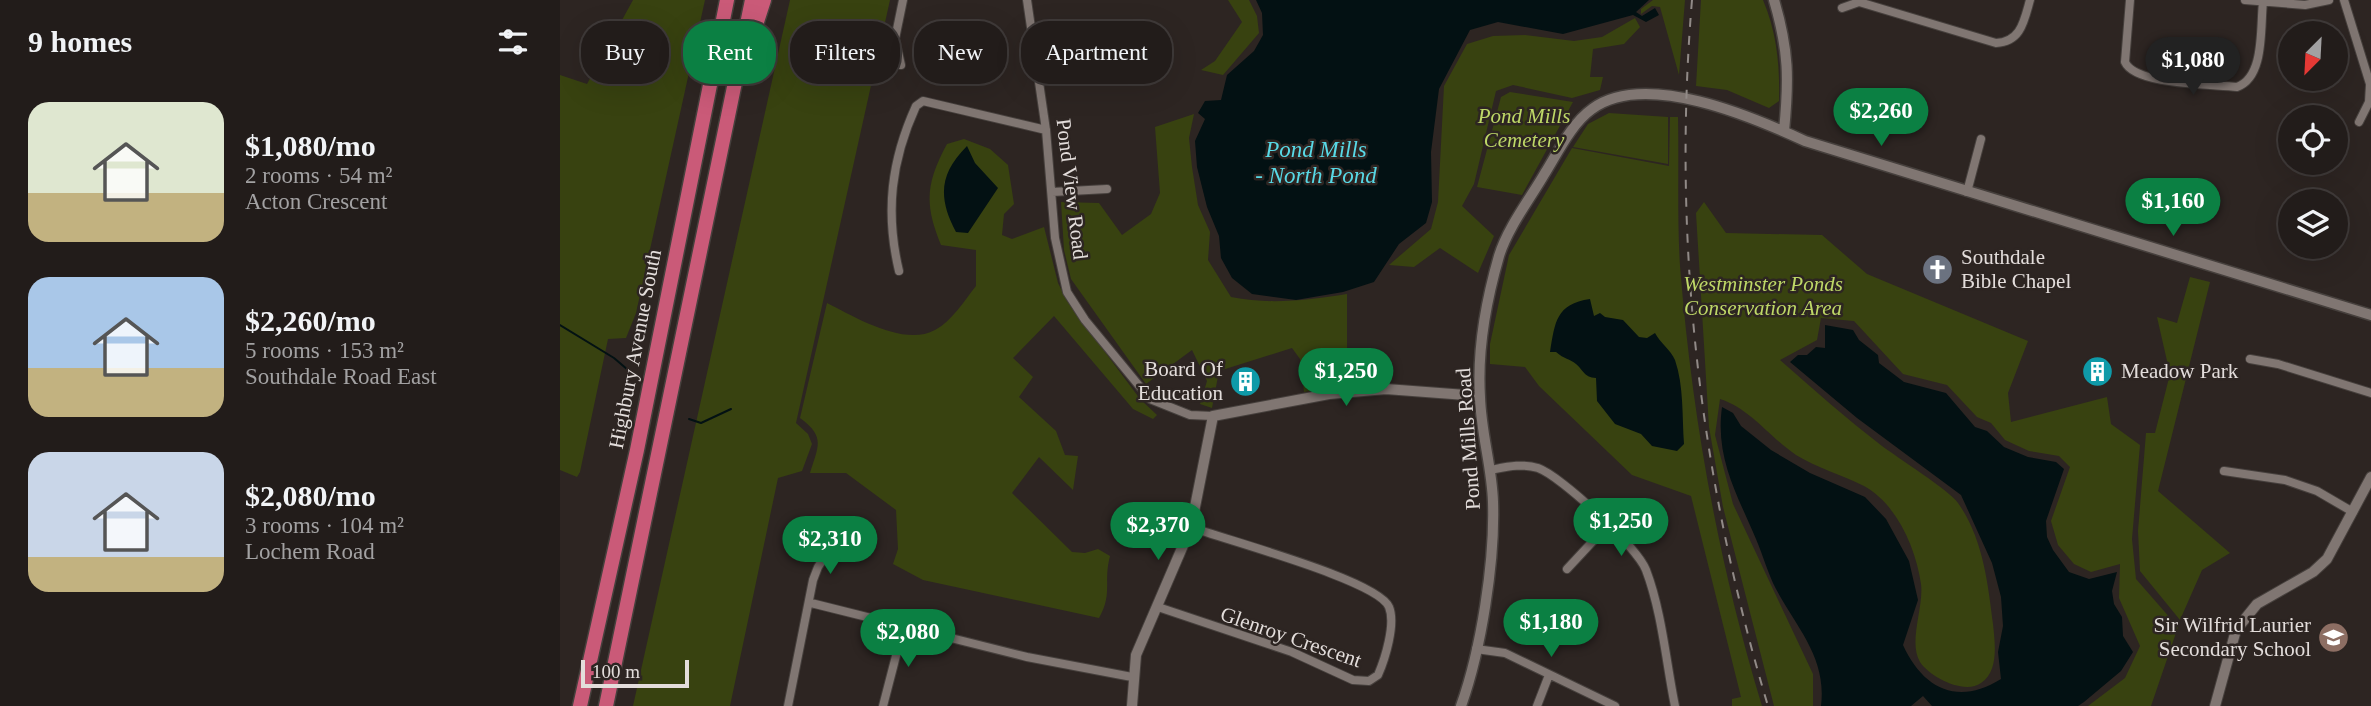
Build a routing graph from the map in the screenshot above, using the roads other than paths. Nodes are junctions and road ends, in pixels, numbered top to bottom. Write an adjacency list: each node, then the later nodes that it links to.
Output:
1 (721, 0): 16 (highway)
2 (727, 0): 16 (highway, Highbury Avenue South)
3 (752, 0): 17 (highway, Highbury Avenue South)
4 (764, 0): 17 (highway)
5 (903, 0): 15 (street)
6 (1027, 0): 19 (street, Pond View Road)
7 (1774, 0): 20 (main road)
8 (2030, 0): 14 (street)
9 (2130, 0): 13 (street)
10 (2245, 0): 13 (street)
11 (2329, 0): 13 (street)
12 (2344, 0): 18 (street)
13 (2263, 2)
14 (1842, 8)
15 (901, 65)
16 (709, 86): 45 (highway, Highbury Avenue South)
17 (735, 92): 46 (highway, Highbury Avenue South)
18 (2359, 122)
19 (1045, 131): 23 (street, Pond View Road); 25 (street)
20 (1784, 131): 24 (main road, Pond Mills Road); 29 (main road, Pond Mills Road)
21 (1981, 139): 24 (street)
22 (1107, 190): 23 (street)
23 (1052, 192): 30 (street, Pond View Road)
24 (1967, 192): 26 (main road, Pond Mills Road)
25 (899, 271)
26 (2371, 314)
27 (2250, 359): 28 (street)
28 (2371, 393)
29 (1479, 396): 30 (street, Pond View Road); 31 (main road, Pond Mills Road)
30 (1213, 416): 36 (street)
31 (1490, 470): 35 (street); 42 (main road, Pond Mills Road)
32 (2224, 471): 34 (street)
33 (2371, 477): 34 (street)
34 (2353, 513): 54 (street)
35 (1608, 525): 38 (street); 53 (street)
36 (1191, 527): 40 (street); 40 (street, Glenroy Crescent)
37 (834, 543): 39 (street)
38 (1567, 569)
39 (811, 603): 41 (street); 47 (street)
40 (1158, 607): 44 (street)
41 (904, 625): 44 (street); 48 (street)
42 (1476, 649): 43 (street); 50 (main road, Pond Mills Road)
43 (1549, 674): 51 (street); 52 (street)
44 (1132, 677): 49 (street)
45 (580, 706)
46 (606, 706)
47 (788, 706)
48 (883, 706)
49 (1132, 706)
50 (1461, 706)
51 (1537, 706)
52 (1615, 706)
53 (1675, 706)
54 (2215, 706)

